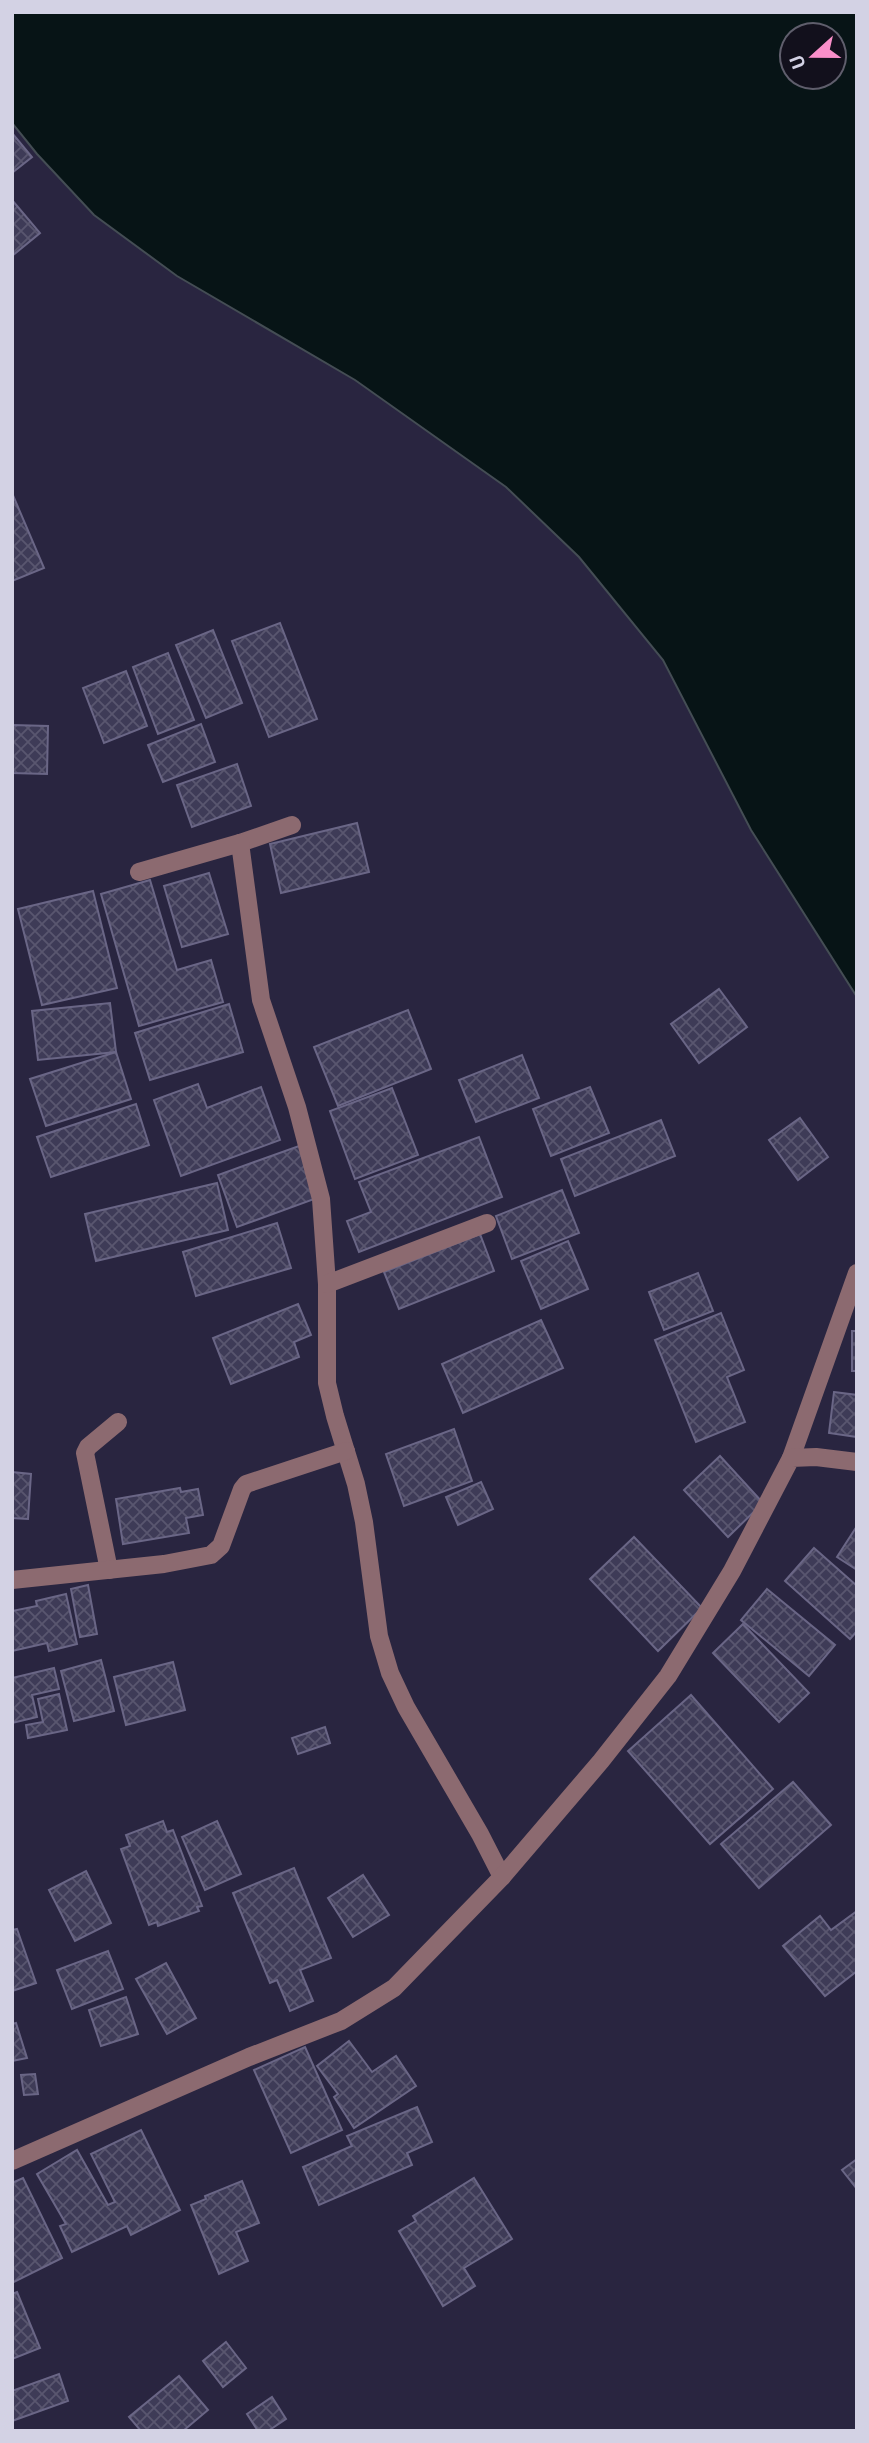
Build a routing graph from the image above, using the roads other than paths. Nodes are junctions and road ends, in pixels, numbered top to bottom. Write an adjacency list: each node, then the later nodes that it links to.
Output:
1 (292, 825): 2 (street)
2 (240, 843): 3 (street); 6 (street)
3 (139, 872)
4 (487, 1223): 6 (street)
5 (857, 1273): 9 (street)
6 (327, 1284): 8 (street)
7 (118, 1422): 11 (street)
8 (346, 1451): 11 (street); 13 (street)
9 (791, 1458): 10 (street); 13 (street)
10 (857, 1462)
11 (109, 1570): 12 (street)
12 (12, 1580)
13 (502, 1877): 14 (street)
14 (12, 2161)

